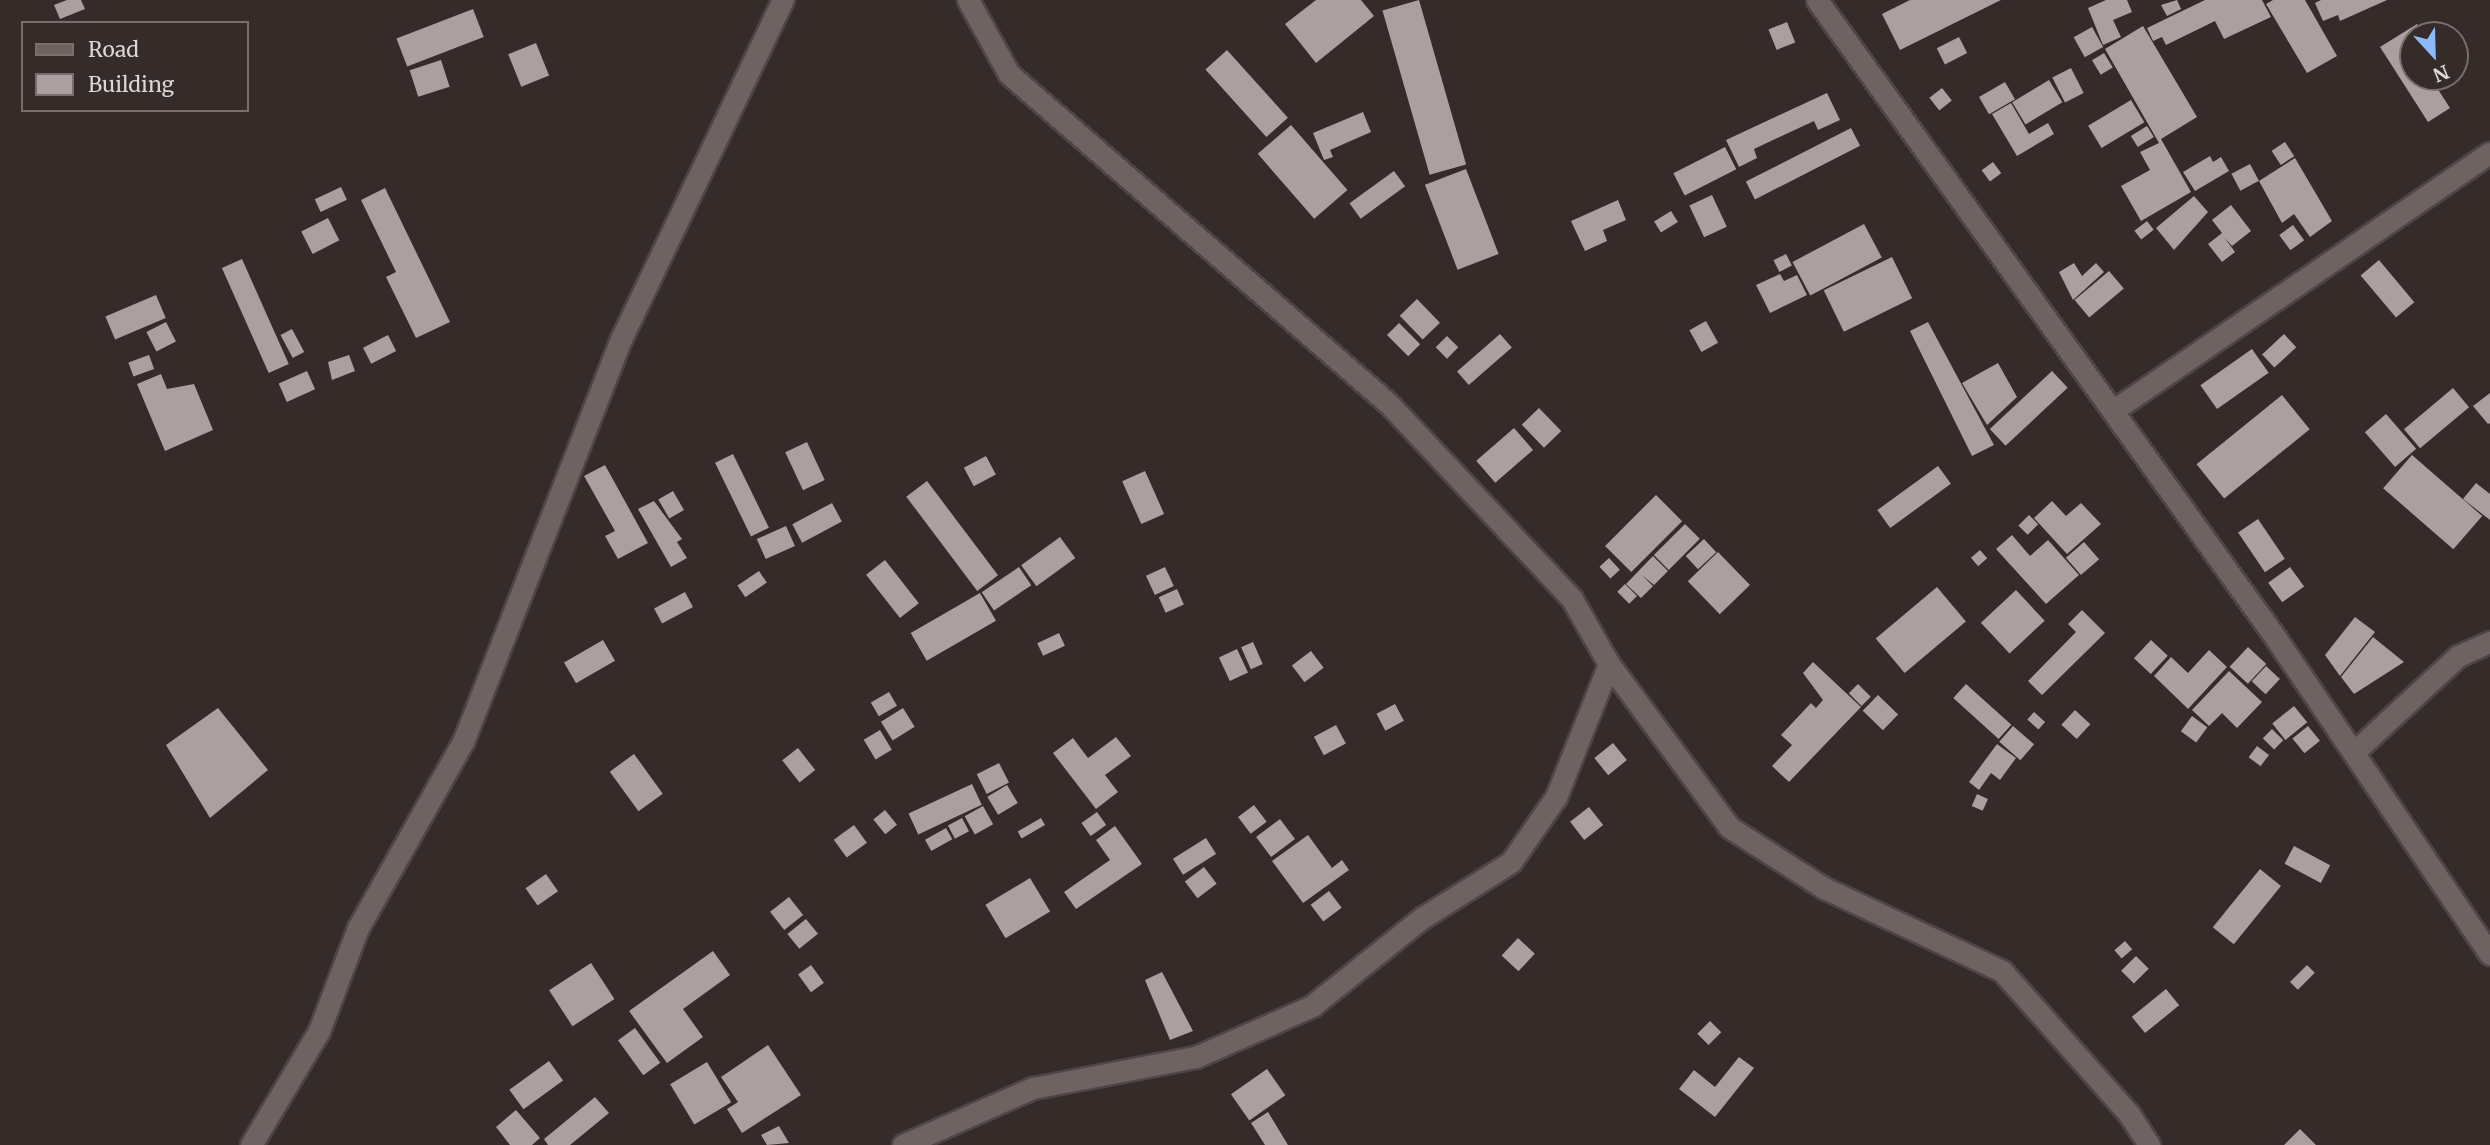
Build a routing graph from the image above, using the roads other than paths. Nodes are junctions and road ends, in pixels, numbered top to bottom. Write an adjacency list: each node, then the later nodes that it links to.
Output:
1 (782, 0): 10 (street)
2 (968, 0): 7 (street)
3 (1817, 0): 5 (street)
4 (2490, 153): 5 (street)
5 (2114, 410): 8 (street)
6 (2490, 642): 8 (street)
7 (1609, 664): 11 (street); 12 (street)
8 (2354, 752): 9 (street)
9 (2490, 954)
10 (251, 1145)
11 (903, 1145)
12 (2149, 1145)

